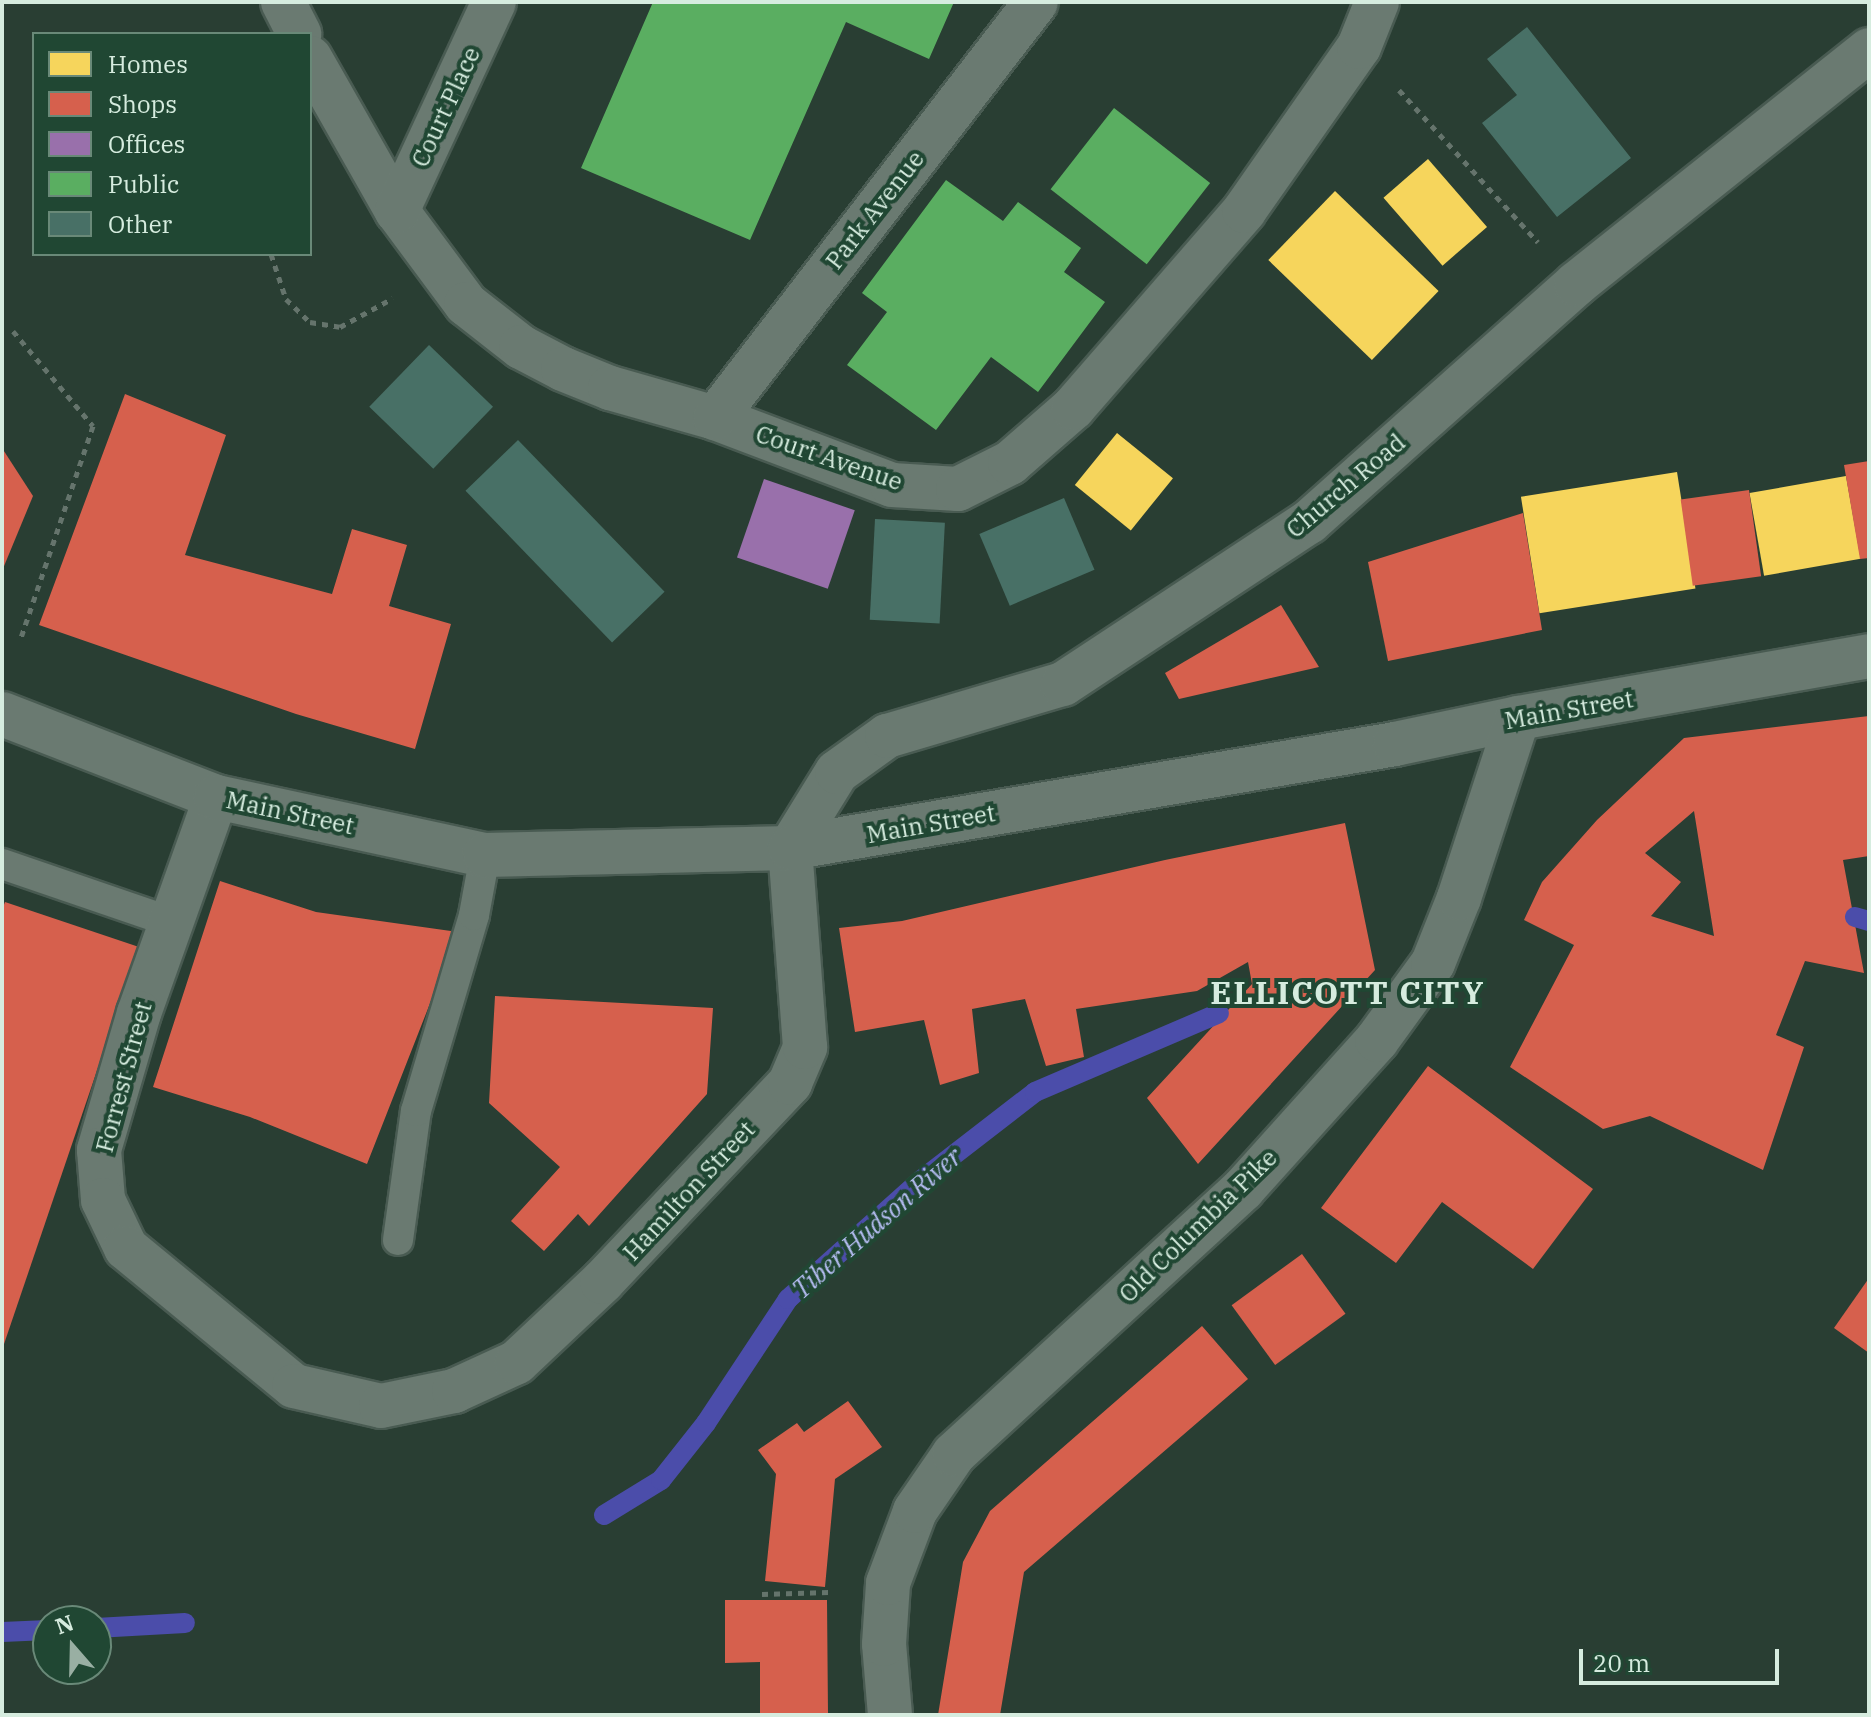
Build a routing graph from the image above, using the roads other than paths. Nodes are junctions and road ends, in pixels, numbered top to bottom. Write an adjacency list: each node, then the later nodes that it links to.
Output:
1 (283, 2): 5 (street)
2 (494, 2): 8 (street, Court Place)
3 (1036, 2): 9 (street, Park Avenue)
4 (1377, 2): 9 (street, Court Avenue)
5 (298, 32)
6 (1869, 50): 14 (street, Church Road)
7 (312, 62): 8 (street, Court Avenue)
8 (397, 211): 9 (street, Court Avenue)
9 (715, 418)
10 (1869, 656): 12 (street, Main Street)
11 (2, 714): 13 (street, Main Street)
12 (1518, 718): 14 (street, Main Street); 20 (street, Old Columbia Pike)
13 (216, 797): 15 (street, Main Street); 17 (street, Forrest Street)
14 (790, 848): 15 (street, Main Street); 19 (street, Hamilton Street)
15 (485, 855): 18 (lane)
16 (2, 864): 17 (lane)
17 (171, 922): 19 (street, Forrest Street)
18 (398, 1240)
19 (381, 1406)
20 (890, 1715)

